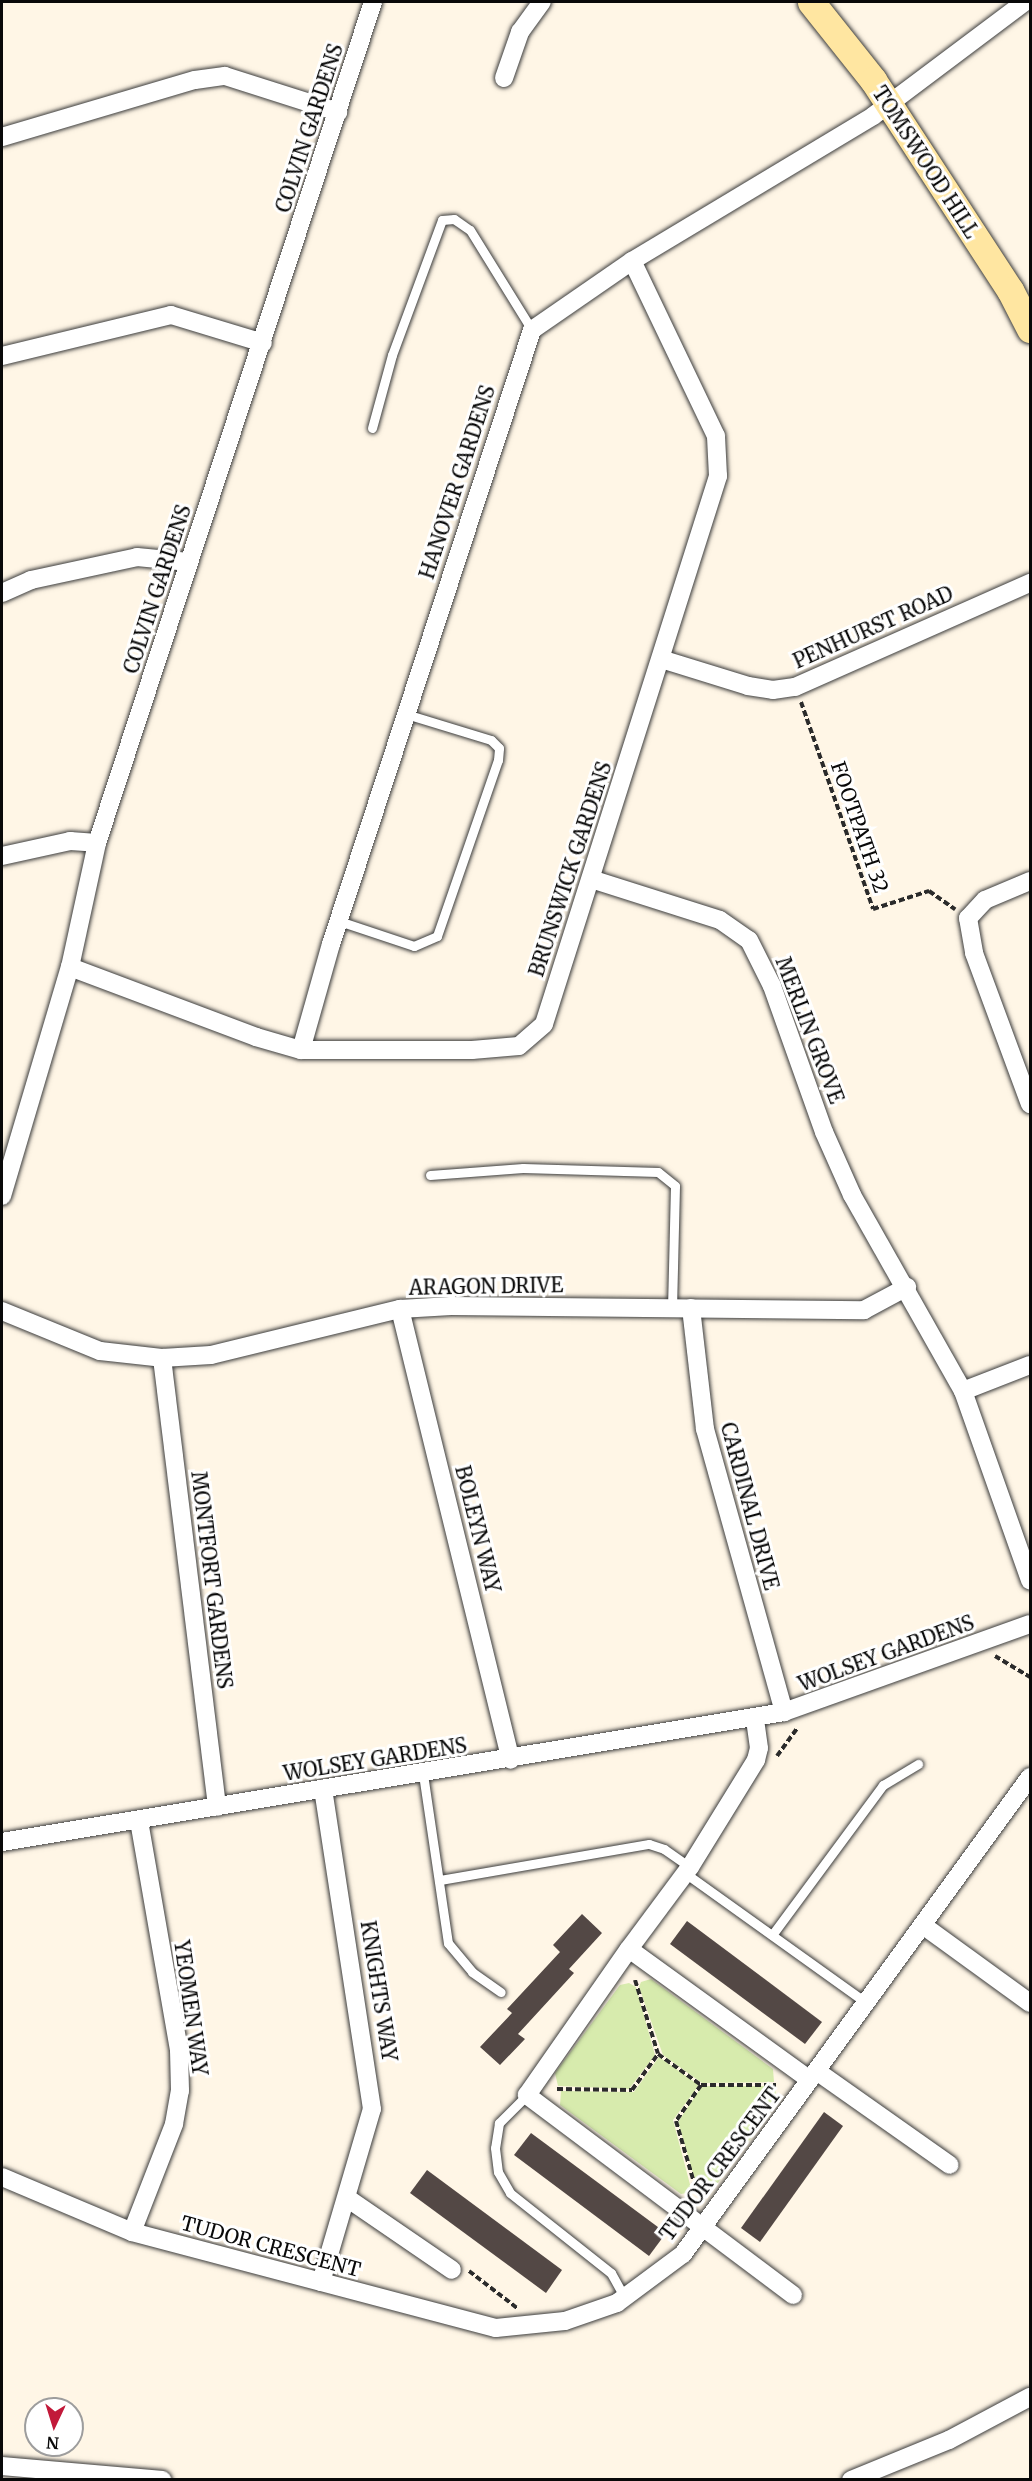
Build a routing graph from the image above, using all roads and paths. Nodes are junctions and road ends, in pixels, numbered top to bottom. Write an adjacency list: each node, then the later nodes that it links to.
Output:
1 (373, 2): 7 (street, COLVIN GARDENS)
2 (542, 2): 5 (street)
3 (811, 2): 6 (street, TOMSWOOD HILL)
4 (1024, 2): 6 (street)
5 (504, 78)
6 (887, 104): 9 (street); 11 (street, TOMSWOOD HILL)
7 (338, 112): 8 (street); 12 (street, COLVIN GARDENS)
8 (2, 137)
9 (633, 261): 10 (street); 18 (street, BRUNSWICK GARDENS)
10 (532, 330): 14 (lane); 20 (street, HANOVER GARDENS)
11 (1030, 330)
12 (263, 343): 13 (street); 15 (street, COLVIN GARDENS)
13 (2, 356)
14 (372, 428)
15 (189, 562): 17 (street); 21 (street, COLVIN GARDENS)
16 (1030, 583): 19 (street, PENHURST ROAD)
17 (2, 593)
18 (661, 659): 19 (street, PENHURST ROAD); 23 (street, BRUNSWICK GARDENS)
19 (795, 687): 25 (path, FOOTPATH 32)
20 (406, 714): 26 (street, HANOVER GARDENS); 26 (lane)
21 (97, 843): 22 (street); 27 (street, COLVIN GARDENS)
22 (2, 856)
23 (591, 879): 28 (street, BRUNSWICK GARDENS); 32 (street, MERLIN GROVE)
24 (1030, 881): 25 (street)
25 (968, 918): 29 (street)
26 (339, 921): 28 (street, HANOVER GARDENS)
27 (70, 967): 28 (street, BRUNSWICK GARDENS); 31 (street, COLVIN GARDENS)
28 (301, 1050)
29 (1030, 1104)
30 (430, 1175): 33 (lane)
31 (2, 1196)
32 (907, 1287): 34 (street, ARAGON DRIVE); 39 (street)
33 (672, 1308): 34 (street, ARAGON DRIVE); 35 (street, ARAGON DRIVE)
34 (691, 1308): 44 (street, CARDINAL DRIVE)
35 (400, 1309): 37 (street, ARAGON DRIVE); 46 (street, BOLEYN WAY)
36 (2, 1311): 37 (street, ARAGON DRIVE)
37 (162, 1358): 52 (street, MONTFORT GARDENS)
38 (1030, 1365): 39 (street)
39 (963, 1391): 40 (street)
40 (1030, 1580)
41 (1030, 1624): 42 (street, WOLSEY GARDENS)
42 (988, 1640): 43 (path); 44 (street, WOLSEY GARDENS)
43 (1030, 1677)
44 (791, 1711): 45 (street, WOLSEY GARDENS); 47 (path)
45 (755, 1718): 46 (street, WOLSEY GARDENS); 47 (street)
46 (511, 1760): 49 (street, WOLSEY GARDENS)
47 (756, 1760): 55 (street)
48 (918, 1764): 58 (lane)
49 (423, 1774): 51 (street, WOLSEY GARDENS); 56 (lane)
50 (1030, 1780): 57 (street, TUDOR CRESCENT)
51 (323, 1789): 52 (street, WOLSEY GARDENS); 79 (street, KNIGHTS WAY)
52 (217, 1807): 53 (street, WOLSEY GARDENS)
53 (139, 1820): 54 (street, WOLSEY GARDENS); 81 (street, YEOMEN WAY)
54 (2, 1842)
55 (687, 1870): 56 (lane); 58 (lane); 59 (street)
56 (440, 1880): 63 (lane)
57 (924, 1926): 64 (street); 65 (street, TUDOR CRESCENT)
58 (772, 1935): 65 (lane)
59 (629, 1949): 68 (street); 72 (street)
60 (644, 1979): 61 (path)
61 (635, 1980): 62 (path); 66 (path)
62 (626, 1982)
63 (501, 1992)
64 (1030, 2003)
65 (867, 2004): 68 (street, TUDOR CRESCENT)
66 (658, 2054): 69 (path); 71 (path)
67 (775, 2075): 70 (path)
68 (814, 2076): 74 (street); 80 (street, TUDOR CRESCENT)
69 (701, 2085): 70 (path); 77 (path)
70 (776, 2085): 73 (path)
71 (556, 2089)
72 (527, 2095): 80 (street); 85 (lane)
73 (777, 2095)
74 (950, 2165)
75 (2, 2177): 81 (street, TUDOR CRESCENT)
76 (707, 2191): 77 (path)
77 (697, 2193): 78 (path)
78 (688, 2194)
79 (347, 2198): 82 (street); 83 (street, KNIGHTS WAY)
80 (705, 2225): 84 (street); 85 (street, TUDOR CRESCENT)
81 (132, 2232): 83 (street, TUDOR CRESCENT)
82 (452, 2270)
83 (321, 2282): 85 (street, TUDOR CRESCENT)
84 (793, 2295)
85 (625, 2298)
86 (1030, 2397): 89 (street)
87 (2, 2466): 88 (street)
88 (162, 2480)
89 (851, 2480)

